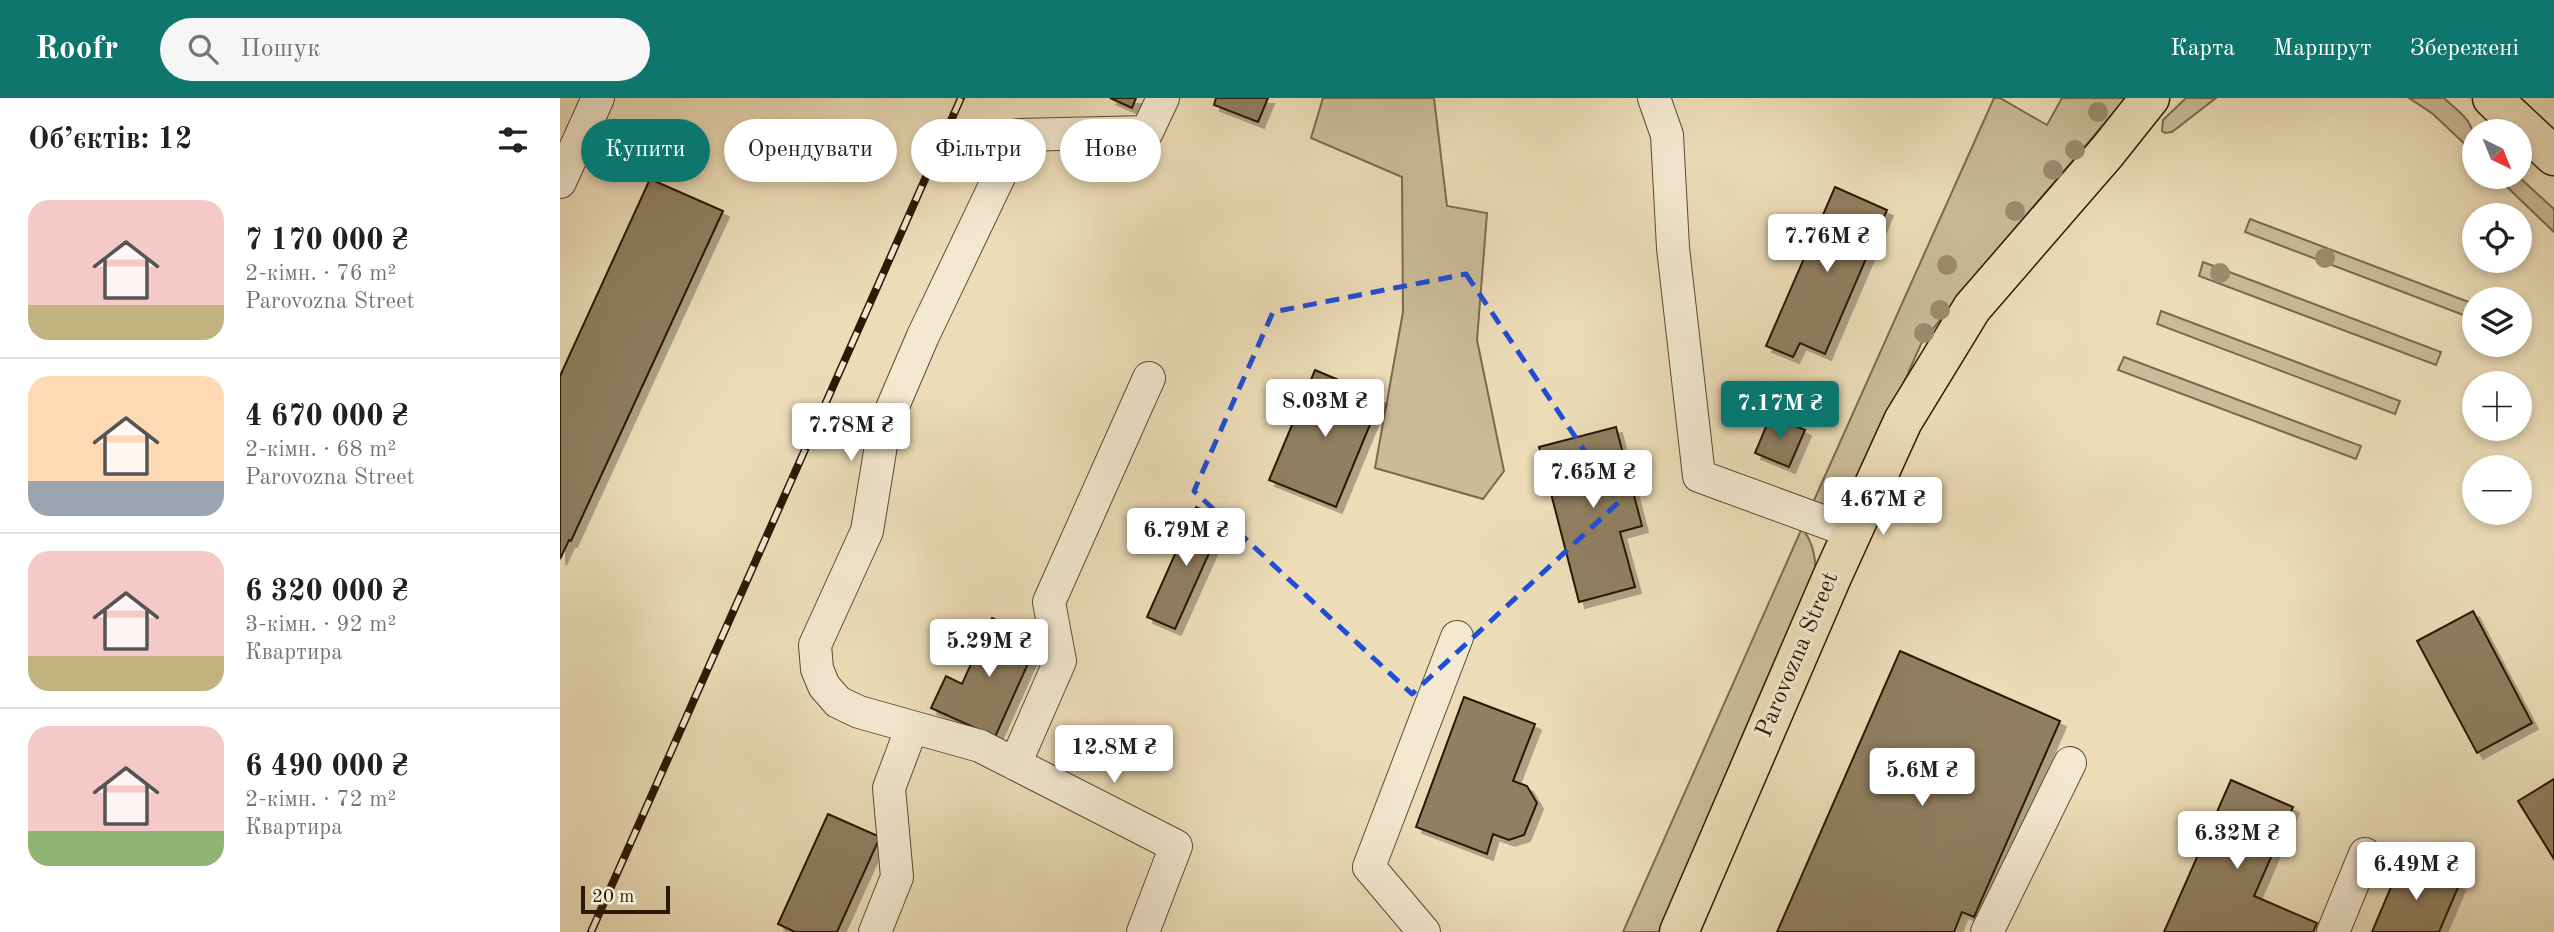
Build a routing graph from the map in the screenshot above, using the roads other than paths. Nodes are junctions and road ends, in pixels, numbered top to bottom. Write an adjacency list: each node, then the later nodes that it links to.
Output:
1 (598, 98): 9 (street)
2 (1163, 98): 13 (street)
3 (1654, 98): 11 (street)
4 (2150, 98): 7 (main road, Parovozna Street)
5 (2164, 98): 7 (main road, Parovozna Street)
6 (2492, 98): 8 (main road)
7 (2106, 152): 11 (main road, Parovozna Street)
8 (2554, 156)
9 (560, 182)
10 (1149, 378): 15 (street)
11 (1852, 532): 20 (main road, Parovozna Street)
12 (1457, 637): 19 (street)
13 (912, 727): 15 (street); 17 (street)
14 (2070, 763): 21 (street)
15 (1015, 764): 18 (street)
16 (2365, 854): 22 (street)
17 (876, 932)
18 (1143, 932)
19 (1424, 932)
20 (1679, 932)
21 (1987, 932)
22 (2333, 932)

